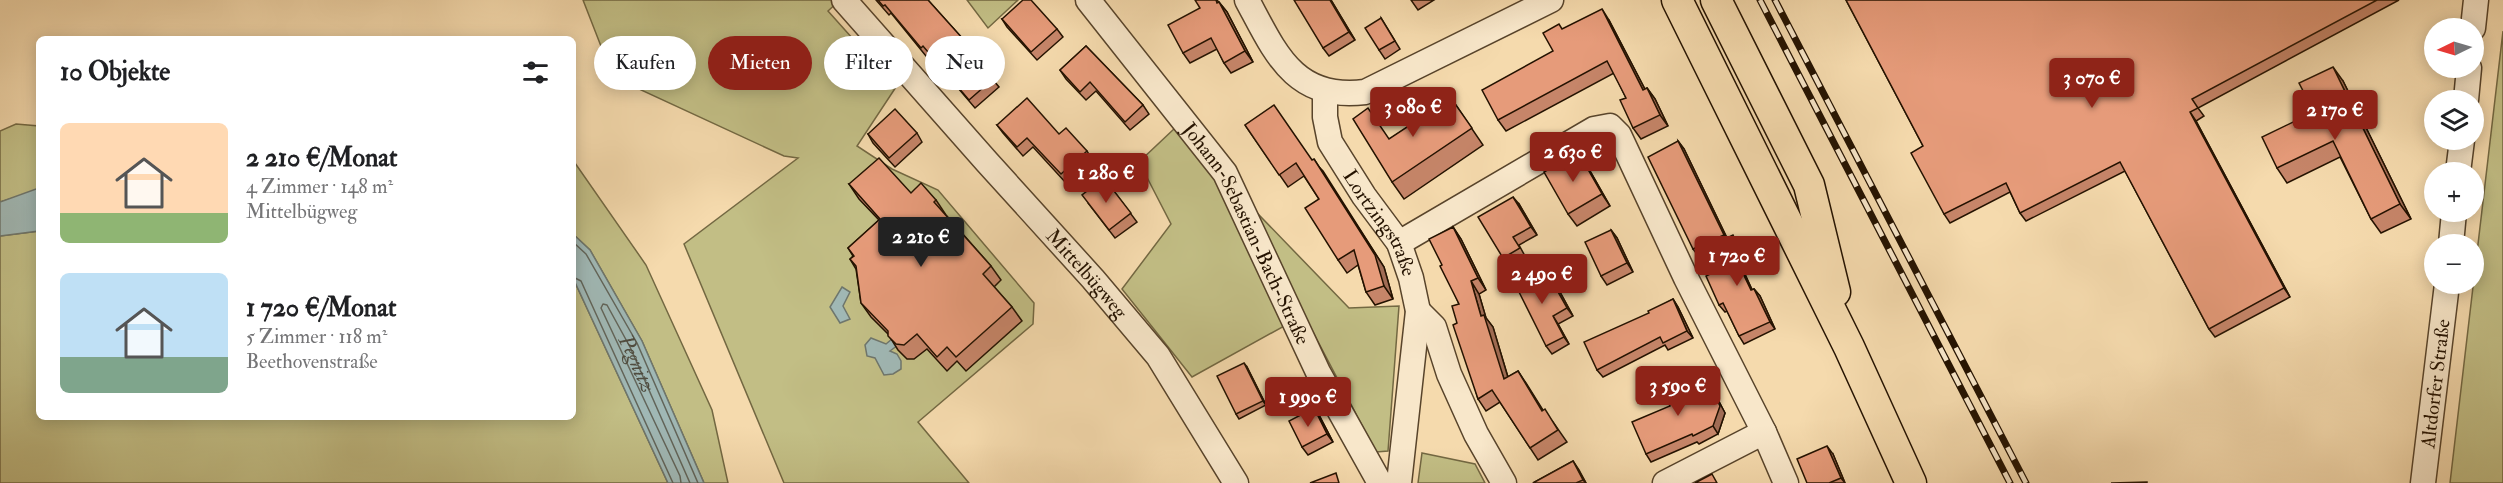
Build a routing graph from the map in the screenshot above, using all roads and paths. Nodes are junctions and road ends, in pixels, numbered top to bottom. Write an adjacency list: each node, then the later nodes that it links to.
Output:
1 (844, 0): 15 (street, Mittelbügweg)
2 (1088, 0): 16 (street, Johann-Sebastian-Bach-Straße)
3 (1247, 0): 9 (street)
4 (1551, 0): 9 (street)
5 (1677, 0): 13 (main road)
6 (1716, 0): 13 (main road)
7 (2476, 0): 8 (street)
8 (2474, 18)
9 (1325, 91): 10 (street, Lortzingstraße)
10 (1399, 243): 12 (street, Lortzingstraße); 14 (street)
11 (2446, 294): 22 (street, Altdorfer Straße)
12 (1418, 311): 17 (street, Lortzingstraße); 18 (street)
13 (1849, 347): 21 (main road)
14 (1764, 432): 19 (street); 20 (street)
15 (1236, 483)
16 (1380, 483)
17 (1399, 483)
18 (1504, 483)
19 (1665, 483)
20 (1786, 483)
21 (1911, 483)
22 (2423, 483)

